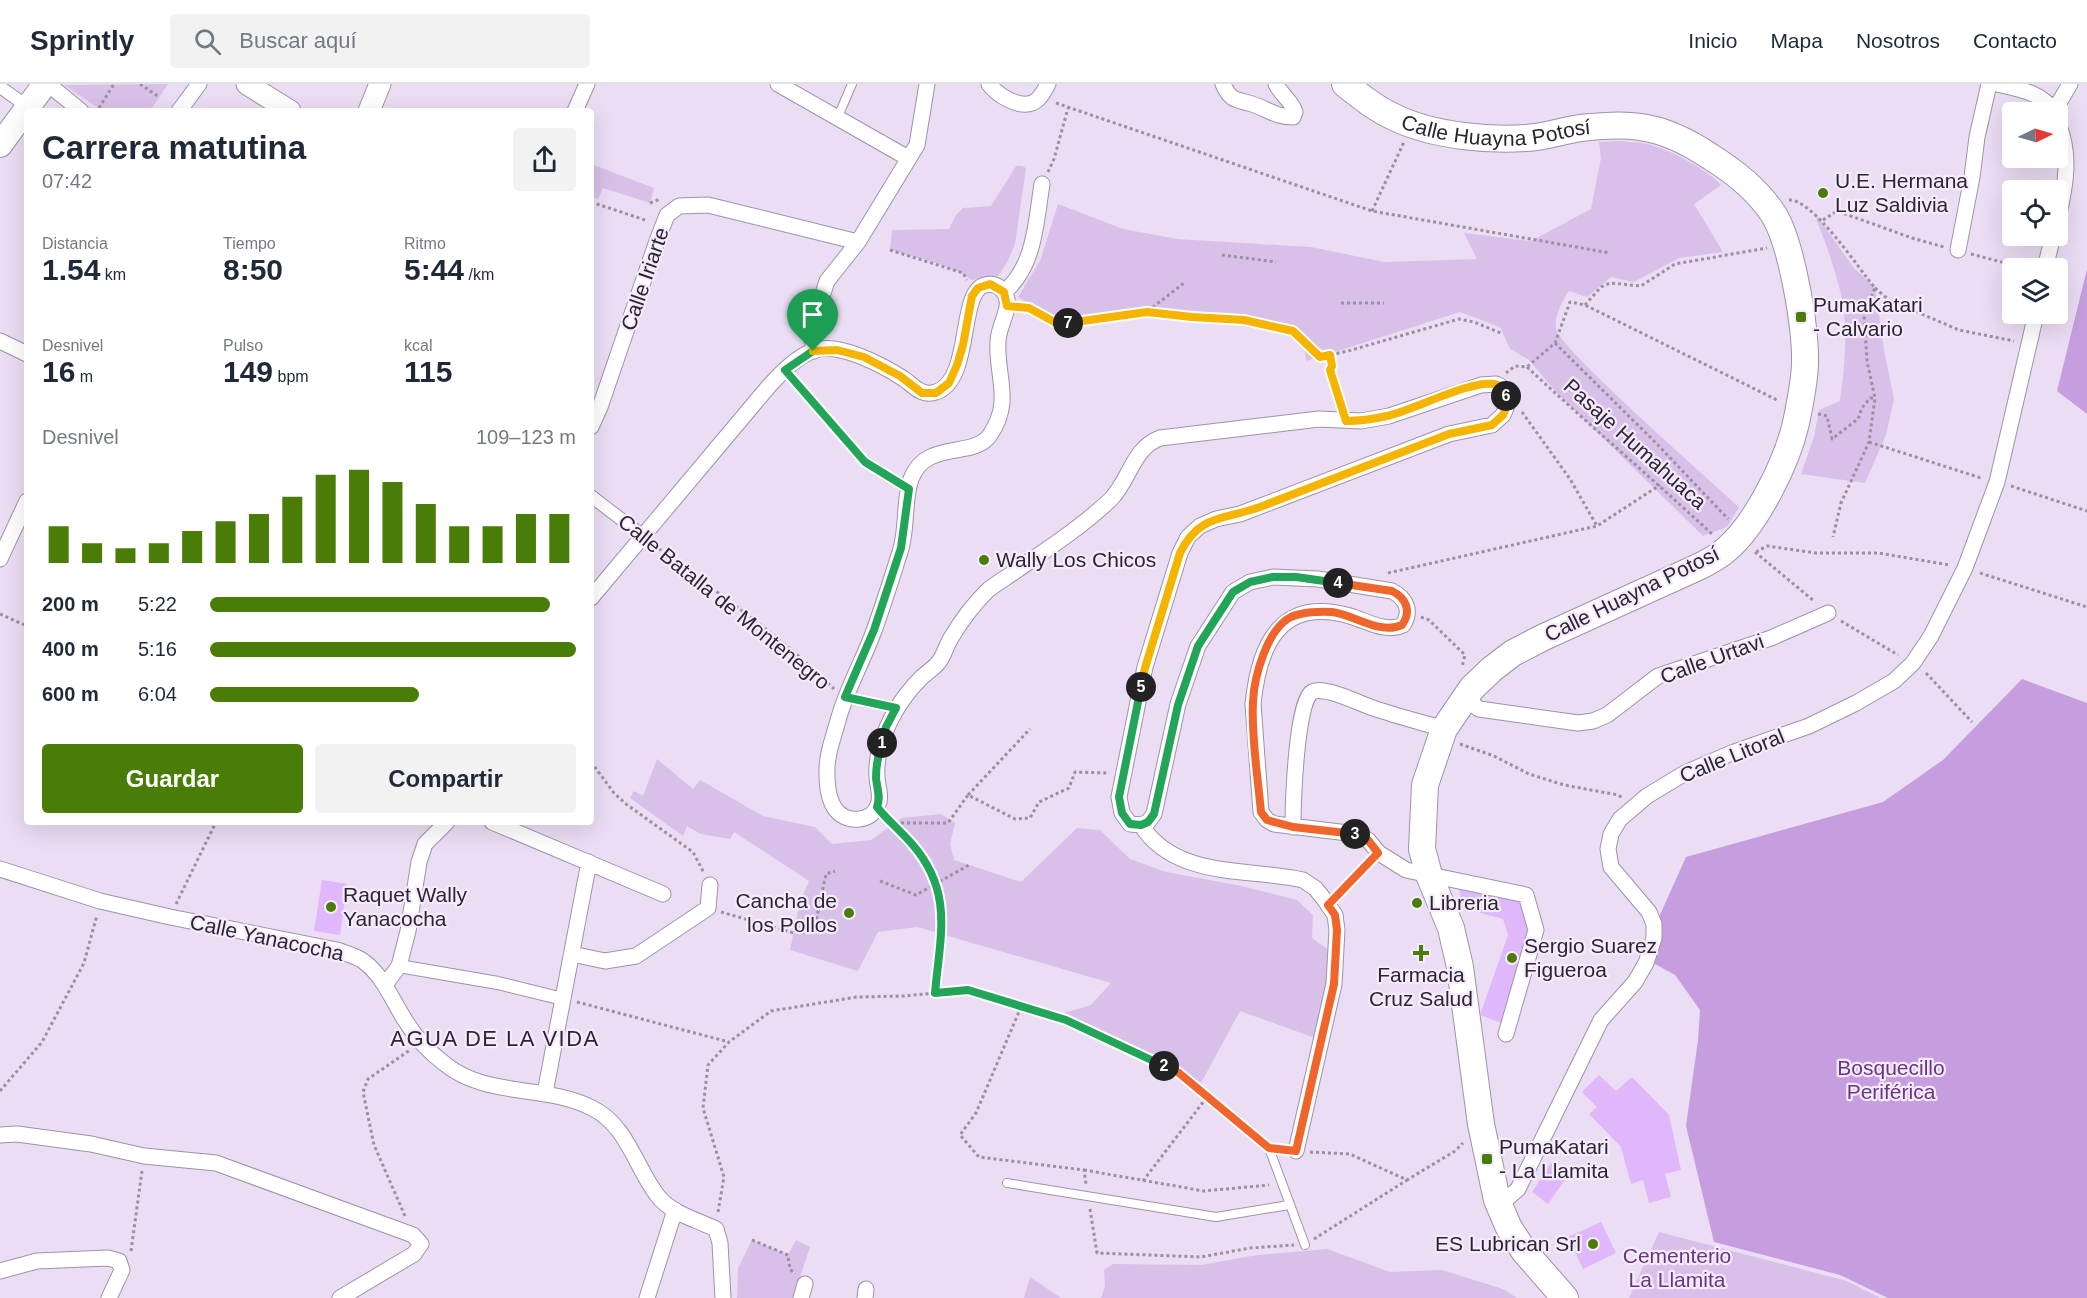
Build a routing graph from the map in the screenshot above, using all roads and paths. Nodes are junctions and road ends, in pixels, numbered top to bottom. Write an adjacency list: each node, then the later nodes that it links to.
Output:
1 (47, 84): 23 (main road); 24 (street)
2 (114, 84): 25 (path)
3 (140, 84): 20 (path)
4 (199, 84): 26 (street)
5 (247, 84): 27 (main road)
6 (380, 84): 28 (main road)
7 (778, 84): 32 (street)
8 (852, 84): 32 (lane)
9 (927, 84): 35 (street)
10 (989, 84): 19 (street)
11 (1223, 84): 12 (street)
12 (1276, 84)
13 (1345, 84): 33 (highway, Calle Huayna Potosí)
14 (1989, 84): 45 (street)
15 (1997, 84): 21 (street)
16 (2070, 84): 22 (street)
17 (583, 85): 29 (street)
18 (0, 87): 23 (street)
19 (1044, 91): 30 (path)
20 (159, 97)
21 (2046, 102)
22 (2060, 102)
23 (28, 107)
24 (77, 108)
25 (99, 108)
26 (181, 108)
27 (285, 108)
28 (370, 108)
29 (576, 108)
30 (1068, 108): 36 (path); 39 (path)
31 (24, 112): 34 (main road)
32 (837, 119): 35 (street)
33 (1412, 125): 37 (highway, Calle Huayna Potosí); 39 (path)
34 (0, 145)
35 (908, 158): 42 (street)
36 (1042, 184): 53 (street)
37 (1764, 201): 40 (path); 43 (highway, Calle Huayna Potosí)
38 (594, 203): 41 (path)
39 (1372, 211): 46 (path)
40 (1822, 220): 45 (path); 51 (path)
41 (657, 241): 42 (street, Calle Iriarte); 72 (street, Calle Iriarte)
42 (858, 242): 63 (street)
43 (1786, 243): 56 (path); 98 (highway, Calle Huayna Potosí)
44 (890, 250): 52 (path)
45 (1958, 250): 49 (path)
46 (1610, 252)
47 (1222, 255): 48 (path)
48 (1276, 262)
49 (2002, 262)
50 (1184, 283): 57 (path)
51 (1875, 288): 62 (path); 69 (path)
52 (972, 296): 53 (street); 63 (street)
53 (1006, 299): 57 (path); 77 (street)
54 (1341, 303): 55 (path)
55 (1384, 303)
56 (1585, 305): 61 (path); 70 (path)
57 (1147, 312): 65 (path)
58 (2033, 324): 62 (street, Calle Litoral)
59 (1503, 334): 65 (path)
60 (0, 341): 64 (street)
61 (1555, 343): 66 (path); 81 (path, Pasaje Humahuaca)
62 (2028, 343): 75 (street, Calle Litoral)
63 (813, 351): 67 (street)
64 (24, 353)
65 (1330, 355): 73 (path)
66 (1527, 367): 68 (path); 76 (path, Pasaje Humahuaca)
67 (785, 370): 77 (path); 83 (street)
68 (1505, 392): 73 (street); 82 (path); 104 (street)
69 (1875, 398): 71 (path); 74 (path)
70 (1777, 400)
71 (1816, 414)
72 (594, 421)
73 (1346, 421): 99 (street)
74 (1869, 442): 75 (path); 85 (path)
75 (1997, 482): 80 (path); 87 (street, Calle Litoral)
76 (1660, 485): 82 (path); 84 (path, Pasaje Humahuaca)
77 (909, 489): 97 (street)
78 (594, 498): 83 (street, Calle Batalla de Montenegro)
79 (24, 507): 86 (street)
80 (2087, 511)
81 (1731, 523)
82 (1597, 526): 88 (path)
83 (643, 536): 89 (street); 97 (path, Calle Batalla de Montenegro)
84 (1716, 537)
85 (1833, 537)
86 (0, 559)
87 (1965, 568): 90 (path); 91 (path); 95 (street, Calle Litoral)
88 (1404, 570)
89 (594, 594)
90 (2087, 607)
91 (1828, 613): 95 (path); 98 (street, Calle Urtavi)
92 (0, 614): 94 (path)
93 (1408, 614): 96 (path); 112 (street); 113 (street)
94 (24, 625)
95 (1913, 663): 100 (path); 106 (street, Calle Litoral)
96 (1461, 669)
97 (845, 697): 99 (path, Calle Batalla de Montenegro); 107 (street)
98 (1465, 698): 102 (highway, Calle Huayna Potosí)
99 (896, 708): 107 (street)
100 (1972, 722)
101 (1030, 729): 105 (path)
102 (1453, 737): 106 (path); 113 (street); 119 (highway, Calle Huayna Potosí)
103 (594, 766): 122 (path)
104 (1124, 774): 105 (path); 112 (street)
105 (968, 795): 108 (path)
106 (1635, 806): 153 (street, Calle Litoral)
107 (877, 807): 108 (path)
108 (889, 823): 121 (path)
109 (215, 825): 127 (path)
110 (444, 825): 129 (street)
111 (499, 825): 115 (street)
112 (1141, 825): 125 (street)
113 (1293, 827): 114 (street)
114 (1378, 853): 119 (street); 125 (path)
115 (589, 862): 123 (street); 128 (street)
116 (969, 865): 121 (path)
117 (0, 869): 124 (street, Calle Yanacocha)
118 (835, 871): 126 (path)
119 (1429, 875): 134 (street); 141 (highway, Calle Huayna Potosí)
120 (880, 881): 121 (path)
121 (936, 884): 131 (path)
122 (710, 885): 126 (street)
123 (663, 894)
124 (100, 901): 127 (street, Calle Yanacocha); 137 (path)
125 (1328, 905): 146 (street)
126 (708, 908): 128 (street)
127 (170, 917): 130 (street, Calle Yanacocha)
128 (572, 954): 132 (street)
129 (399, 966): 130 (street); 132 (street)
130 (385, 985): 136 (street, Calle Yanacocha)
131 (935, 993): 133 (path); 135 (path)
132 (563, 999): 135 (path); 138 (street)
133 (1021, 1006): 139 (path); 144 (path)
134 (1506, 1034)
135 (729, 1042): 156 (path)
136 (422, 1043): 138 (street, Calle Yanacocha); 157 (path)
137 (0, 1091)
138 (545, 1093): 155 (street, Calle Yanacocha)
139 (1207, 1096): 145 (path); 150 (path)
140 (0, 1122): 142 (street)
141 (1481, 1124): 149 (path); 153 (highway, Calle Huayna Potosí)
142 (17, 1134): 143 (street); 147 (street)
143 (0, 1135)
144 (960, 1135)
145 (1269, 1148): 152 (lane)
146 (1296, 1151): 149 (path)
147 (144, 1156): 157 (street); 161 (path)
148 (1084, 1170): 150 (path)
149 (1407, 1180): 159 (path)
150 (1143, 1181): 152 (path)
151 (1007, 1183): 154 (lane)
152 (1281, 1184): 154 (lane)
153 (1497, 1200): 168 (highway, Calle Huayna Potosí)
154 (1289, 1205): 159 (lane)
155 (675, 1210): 156 (street, Calle Yanacocha); 166 (street)
156 (716, 1228): 167 (street)
157 (413, 1235): 165 (street)
158 (752, 1240): 163 (path)
159 (1305, 1245): 160 (path)
160 (1098, 1253)
161 (119, 1261): 162 (street); 164 (street)
162 (0, 1271)
163 (803, 1291)
164 (109, 1298)
165 (340, 1298)
166 (647, 1298)
167 (723, 1298)
168 (1565, 1298)

